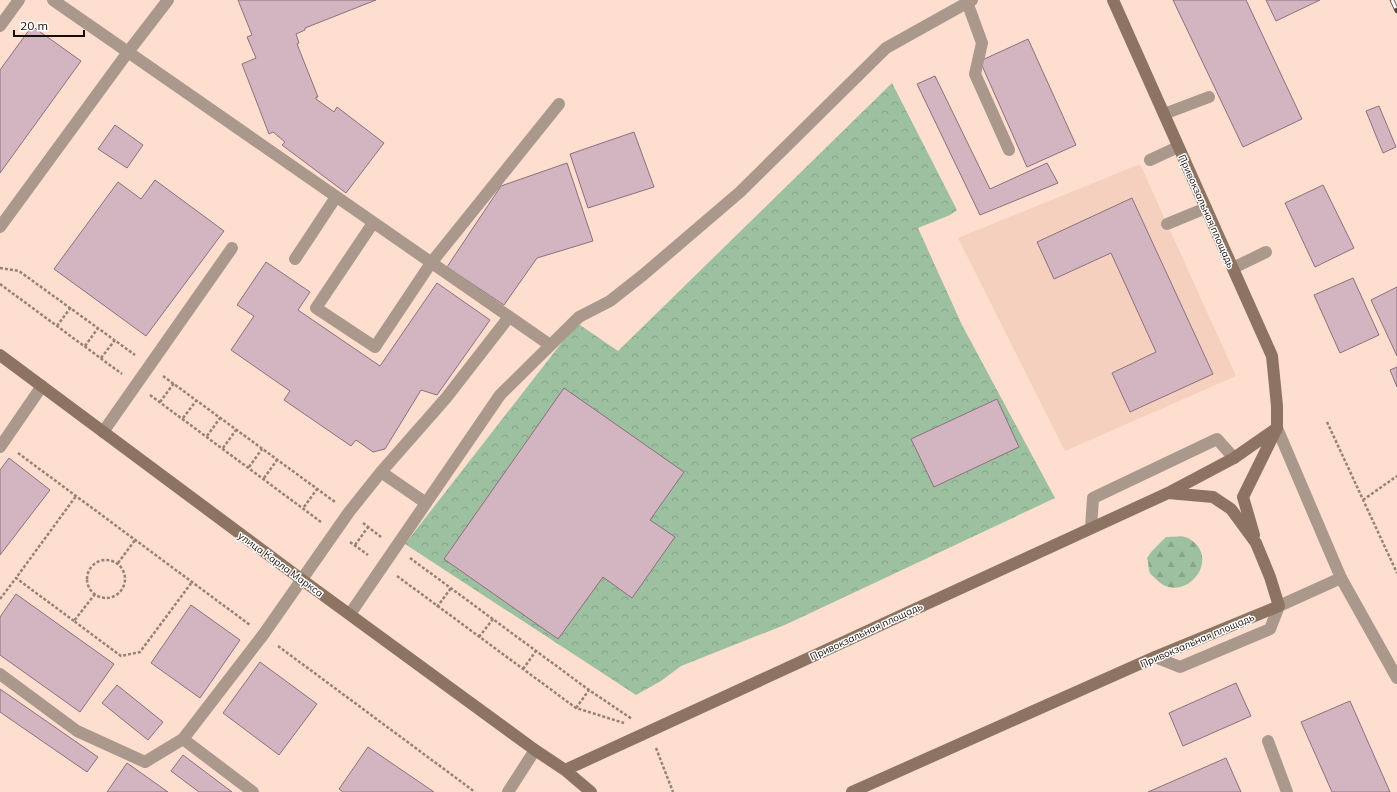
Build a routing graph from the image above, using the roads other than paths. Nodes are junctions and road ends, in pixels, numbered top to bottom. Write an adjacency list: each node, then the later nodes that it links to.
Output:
1 (19, 0): 6 (street)
2 (53, 0): 7 (street)
3 (168, 0): 7 (street)
4 (1113, 0): 10 (street, Привокзальная площадь)
5 (970, 1): 12 (street); 25 (street)
6 (0, 26)
7 (128, 52): 14 (street); 18 (street)
8 (1209, 97): 10 (street)
9 (559, 104): 22 (street)
10 (1164, 114): 11 (street, Привокзальная площадь)
11 (1178, 147): 13 (street); 15 (street, Привокзальная площадь)
12 (1009, 150)
13 (1150, 160)
14 (336, 197): 16 (street); 21 (street)
15 (1206, 208): 17 (street); 23 (street, Привокзальная площадь)
16 (373, 223): 22 (street); 22 (street)
17 (1167, 224)
18 (0, 227)
19 (232, 248): 29 (street)
20 (1266, 252): 23 (street)
21 (295, 259)
22 (431, 263): 24 (street)
23 (1233, 268): 28 (street, Привокзальная площадь)
24 (509, 317): 25 (street); 32 (street)
25 (550, 346): 34 (street)
26 (0, 355): 27 (street, улица Карла Маркса)
27 (42, 386): 29 (street, улица Карла Маркса); 30 (street)
28 (1277, 428): 31 (street, Привокзальная площадь); 36 (street); 37 (street, Привокзальная площадь)
29 (103, 432): 38 (street, улица Карла Маркса)
30 (2, 444)
31 (1234, 458): 33 (street, Привокзальная площадь); 35 (street)
32 (381, 472): 34 (street); 38 (street)
33 (1168, 493): 35 (street, Привокзальная площадь); 36 (street)
34 (426, 503): 40 (street)
35 (1091, 528): 48 (street, Привокзальная площадь)
36 (1256, 543): 39 (street)
37 (1341, 578): 39 (street, Привокзальная площадь); 42 (street, Привокзальная площадь)
38 (301, 579): 40 (street, улица Карла Маркса); 45 (street)
39 (1279, 606): 41 (street, Привокзальная площадь); 41 (street)
40 (350, 614): 47 (street, улица Карла Маркса)
41 (1155, 657): 52 (street, Привокзальная площадь)
42 (1394, 664): 44 (street, Привокзальная площадь)
43 (0, 674): 45 (street)
44 (1397, 678)
45 (183, 739): 49 (street)
46 (1268, 741): 53 (street)
47 (536, 750): 48 (street, улица Карла Маркса); 50 (street)
48 (565, 770): 51 (street, улица Карла Маркса)
49 (253, 792)
50 (508, 792)
51 (591, 792)
52 (852, 792)
53 (1287, 792)

